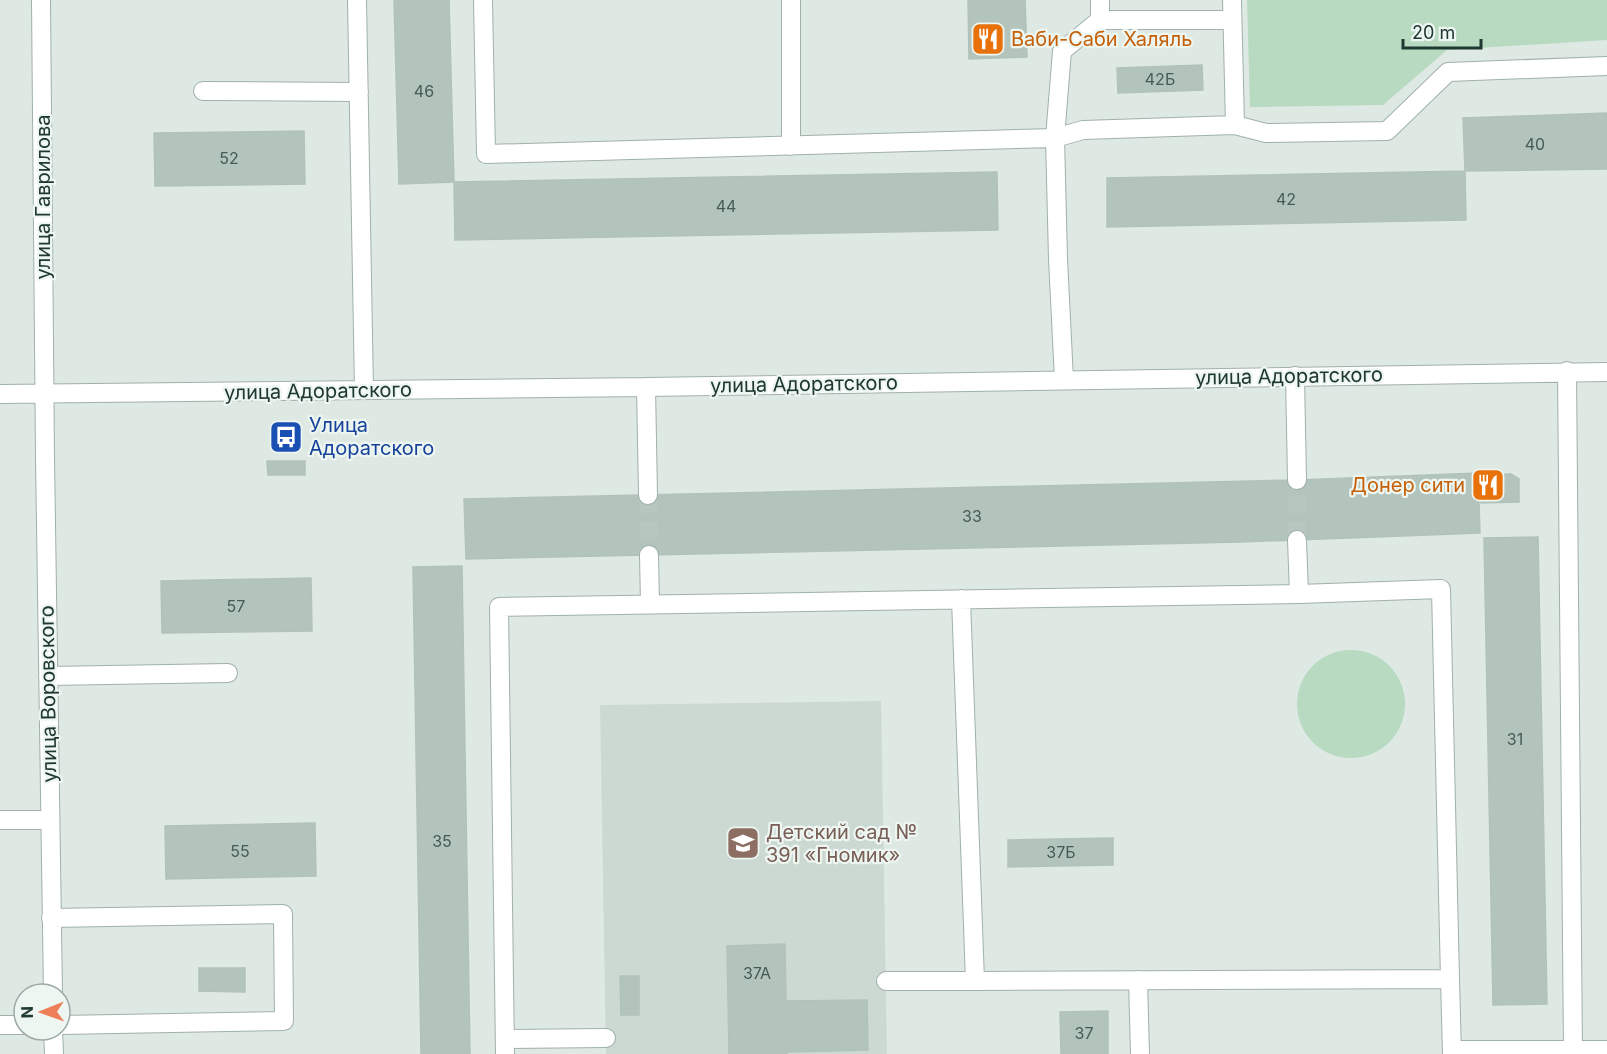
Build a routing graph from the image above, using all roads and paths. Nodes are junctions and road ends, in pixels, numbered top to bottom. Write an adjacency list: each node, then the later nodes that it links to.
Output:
1 (41, 0): 22 (street, улица Гаврилова)
2 (357, 0): 11 (street)
3 (483, 0): 14 (street)
4 (791, 0): 14 (street)
5 (1100, 0): 7 (street)
6 (1232, 0): 8 (street)
7 (1100, 20): 8 (street); 13 (street)
8 (1232, 20): 12 (street)
9 (1607, 66): 12 (street)
10 (203, 91): 11 (street)
11 (359, 92): 20 (street)
12 (1235, 126): 13 (street)
13 (1055, 138): 14 (street); 18 (street)
14 (790, 146)
15 (1567, 371): 16 (street, улица Адоратского); 17 (street, улица Адоратского); 45 (street)
16 (1607, 372)
17 (1295, 376): 18 (street, улица Адоратского); 23 (street)
18 (1064, 380): 19 (street, улица Адоратского)
19 (646, 387): 20 (street, улица Адоратского); 24 (street)
20 (364, 390): 22 (street, улица Адоратского)
21 (0, 394): 22 (street, улица Адоратского)
22 (44, 394): 31 (street, улица Воровского)
23 (1297, 480)
24 (648, 495)
25 (1297, 540): 27 (street)
26 (649, 555): 29 (street)
27 (1299, 594): 28 (street); 35 (street)
28 (961, 598): 29 (street); 38 (street)
29 (651, 604): 42 (street)
30 (228, 673): 31 (street)
31 (48, 676): 33 (street, улица Воровского)
32 (0, 820): 33 (street)
33 (50, 820): 34 (street, улица Воровского)
34 (51, 918): 39 (street, улица Воровского); 40 (street)
35 (1450, 979): 36 (street); 44 (street)
36 (1138, 980): 38 (street); 46 (street)
37 (886, 981): 38 (street)
38 (975, 981)
39 (53, 982)
40 (72, 1025)
41 (606, 1038): 42 (street)
42 (505, 1047)
43 (1607, 1050): 45 (street)
44 (1452, 1052): 45 (street)
45 (1573, 1052)
46 (1140, 1054)

